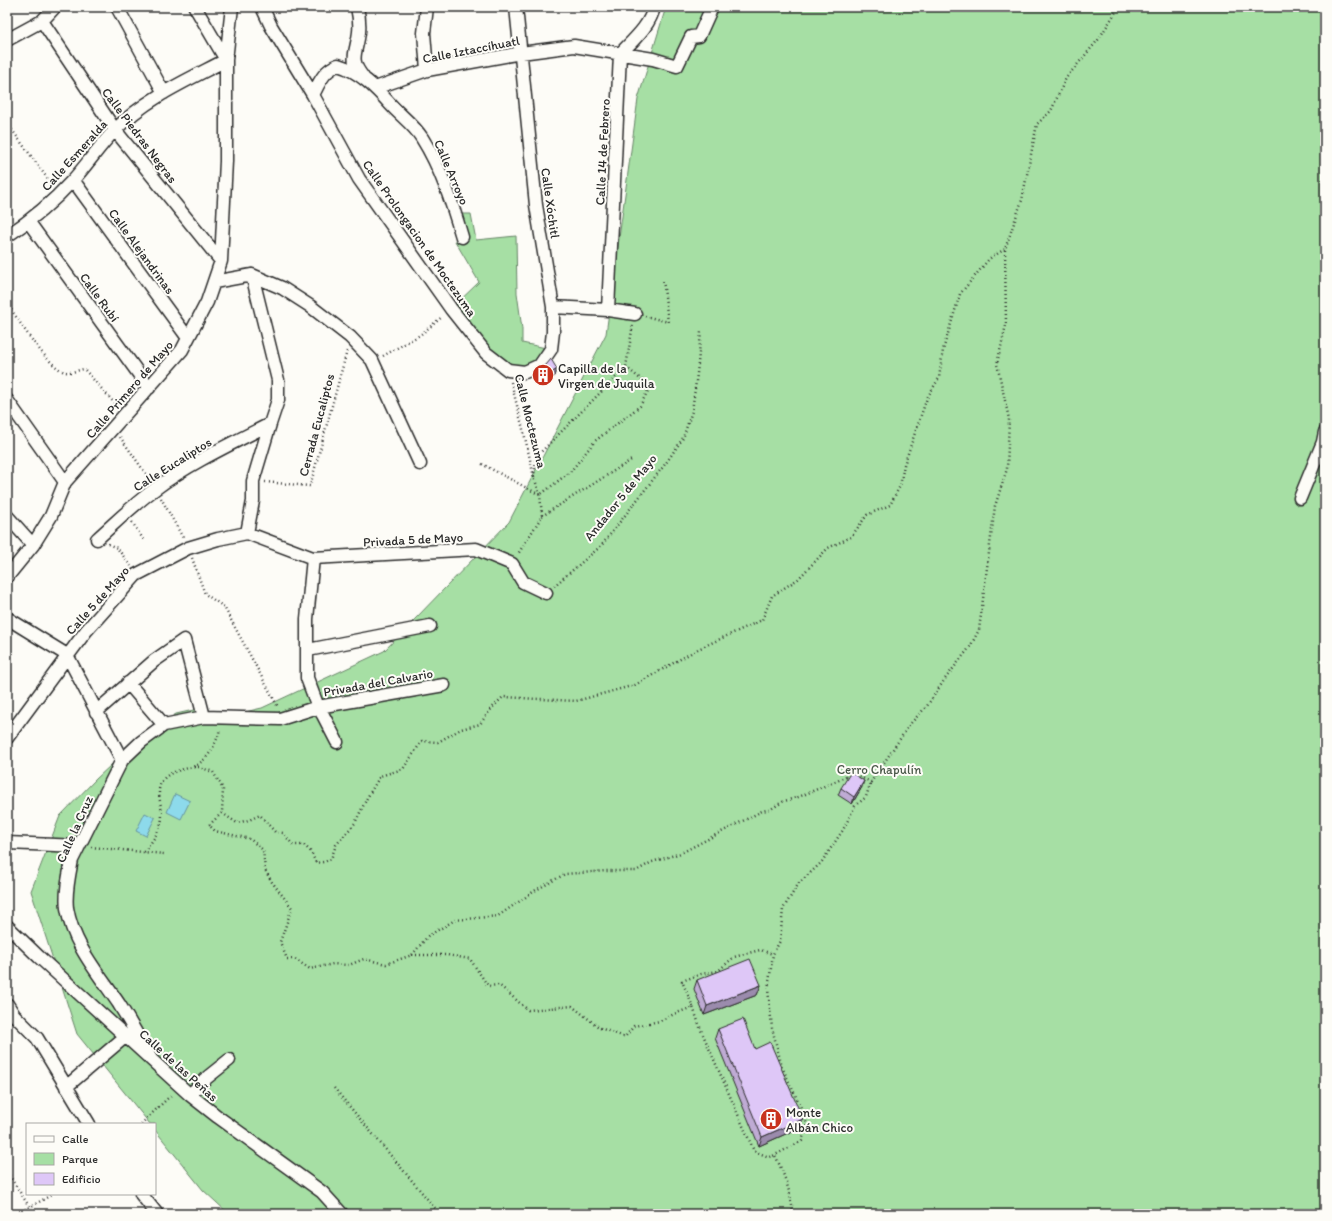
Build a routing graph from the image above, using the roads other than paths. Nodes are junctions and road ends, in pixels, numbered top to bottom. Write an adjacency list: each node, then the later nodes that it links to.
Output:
1 (55, 7): 11 (street)
2 (117, 7): 18 (street)
3 (195, 7): 15 (street)
4 (232, 7): 15 (street, Calle Primero de Mayo)
5 (262, 7): 19 (street, Calle Prolongacion de Moctezuma)
6 (358, 7): 17 (street)
7 (427, 7): 16 (street)
8 (516, 7): 13 (street, Calle Xóchitl)
9 (654, 7): 14 (street)
10 (712, 7): 14 (street, Calle Iztaccíhuatl)
11 (42, 22): 12 (street); 20 (street, Calle Piedras Negras)
12 (7, 40)
13 (521, 53): 14 (street, Calle Iztaccíhuatl); 16 (street, Calle Iztaccíhuatl); 28 (street, Calle Xóchitl)
14 (620, 54): 29 (street, Calle 14 de Febrero)
15 (226, 60): 18 (street, Calle Esmeralda); 25 (street, Calle Primero de Mayo)
16 (427, 70): 17 (street, Calle Iztaccíhuatl)
17 (372, 85): 19 (street); 24 (street, Calle Arroyo)
18 (164, 93): 20 (street, Calle Esmeralda)
19 (313, 95): 32 (street, Calle Prolongacion de Moctezuma)
20 (115, 130): 21 (street, Calle Esmeralda); 25 (street, Calle Piedras Negras)
21 (73, 180): 22 (street, Calle Esmeralda); 31 (street, Calle Alejandrinas)
22 (28, 221): 23 (street, Calle Esmeralda); 33 (street, Calle Rubí)
23 (7, 236)
24 (462, 237)
25 (221, 261): 27 (street, Calle Primero de Mayo)
26 (252, 275): 27 (street); 35 (street); 37 (street)
27 (214, 282): 31 (street, Calle Primero de Mayo)
28 (553, 307): 29 (street); 32 (street, Calle Xóchitl)
29 (608, 310): 30 (street)
30 (635, 314)
31 (188, 338): 33 (street, Calle Primero de Mayo)
32 (508, 370)
33 (149, 388): 38 (street, Calle Primero de Mayo)
34 (7, 400): 38 (street)
35 (270, 424): 41 (street); 42 (street, Calle Eucaliptos)
36 (1325, 432): 39 (street)
37 (420, 464)
38 (65, 482): 43 (street, Calle Primero de Mayo)
39 (1300, 498)
40 (7, 516): 43 (street)
41 (247, 533): 44 (street); 50 (street, Calle 5 de Mayo)
42 (96, 538)
43 (33, 545): 45 (street, Calle Primero de Mayo)
44 (313, 558): 46 (street, Privada 5 de Mayo); 49 (street)
45 (7, 577)
46 (546, 593)
47 (7, 618): 50 (street)
48 (430, 626): 49 (street)
49 (308, 650): 53 (street)
50 (67, 655): 54 (street); 57 (street, Calle 5 de Mayo)
51 (128, 683): 54 (street); 55 (street); 56 (street)
52 (444, 685): 53 (street, Privada del Calvario)
53 (318, 707): 55 (street, Calle la Cruz); 58 (street)
54 (96, 712): 59 (street)
55 (204, 717): 56 (street, Calle la Cruz)
56 (164, 724): 59 (street, Calle la Cruz)
57 (7, 738)
58 (336, 742)
59 (122, 760): 61 (street, Calle la Cruz)
60 (7, 843): 61 (street)
61 (79, 846): 65 (street, Calle la Cruz)
62 (7, 926): 64 (street, Calle de las Peñas)
63 (7, 1004): 67 (street)
64 (126, 1036): 65 (street, Calle de las Peñas); 67 (street)
65 (151, 1059): 68 (street, Calle de las Peñas)
66 (229, 1060): 68 (street)
67 (66, 1087): 69 (street)
68 (188, 1092): 72 (street, Calle de las Peñas)
69 (89, 1123)
70 (142, 1195): 71 (street)
71 (157, 1214)
72 (342, 1214)

